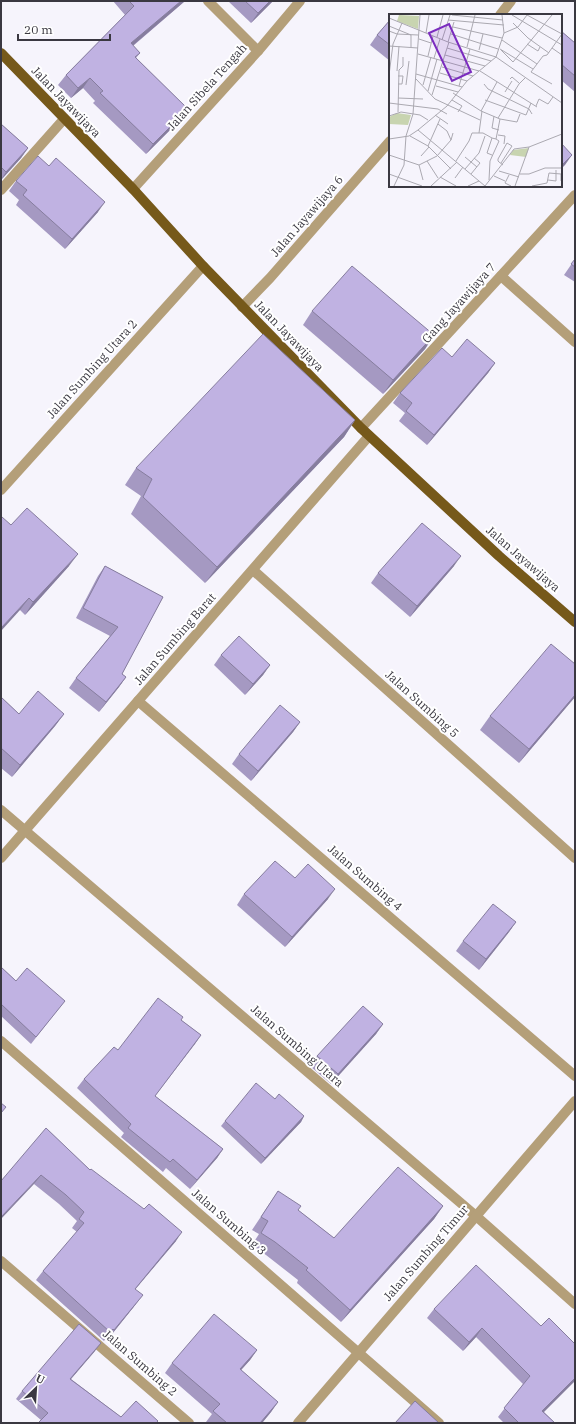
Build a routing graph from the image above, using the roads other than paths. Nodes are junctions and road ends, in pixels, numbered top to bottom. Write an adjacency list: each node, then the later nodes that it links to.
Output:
1 (208, 1): 5 (street)
2 (300, 1): 5 (street, Jalan Sibela Tengah)
3 (511, 1): 4 (street)
4 (501, 14)
5 (258, 51): 9 (street, Jalan Sibela Tengah)
6 (1, 52): 7 (main road, Jalan Jayawijaya)
7 (64, 119): 9 (main road, Jalan Jayawijaya); 10 (street)
8 (389, 142): 14 (street, Jalan Jayawijaya 6)
9 (133, 189): 12 (main road, Jalan Jayawijaya)
10 (1, 190)
11 (575, 195): 13 (street, Gang Jayawijaya 7)
12 (203, 266): 14 (main road, Jalan Jayawijaya); 18 (street, Jalan Sumbing Utara 2)
13 (501, 276): 15 (street); 16 (street, Gang Jayawijaya 7)
14 (242, 307): 16 (main road, Jalan Jayawijaya)
15 (575, 342)
16 (361, 428): 17 (main road, Jalan Jayawijaya)
17 (369, 436): 19 (street, Jalan Sumbing Barat); 20 (main road, Jalan Jayawijaya)
18 (1, 490)
19 (253, 570): 21 (street, Jalan Sumbing Barat); 25 (street, Jalan Sumbing 5)
20 (575, 622)
21 (138, 701): 23 (street, Jalan Sumbing Barat); 27 (street, Jalan Sumbing 4)
22 (1, 810): 23 (street, Jalan Sumbing Utara)
23 (25, 830): 24 (street, Jalan Sumbing Barat); 29 (street, Jalan Sumbing Utara)
24 (1, 858)
25 (575, 858)
26 (1, 1041): 32 (street, Jalan Sumbing 3)
27 (575, 1076)
28 (575, 1101): 29 (street, Jalan Sumbing Timur)
29 (476, 1216): 31 (street, Jalan Sumbing Utara); 32 (street, Jalan Sumbing Timur)
30 (1, 1261): 33 (street, Jalan Sumbing 2)
31 (575, 1304)
32 (358, 1352): 34 (street, Jalan Sumbing Timur); 35 (street, Jalan Sumbing 3)
33 (189, 1423)
34 (298, 1423)
35 (439, 1423)

